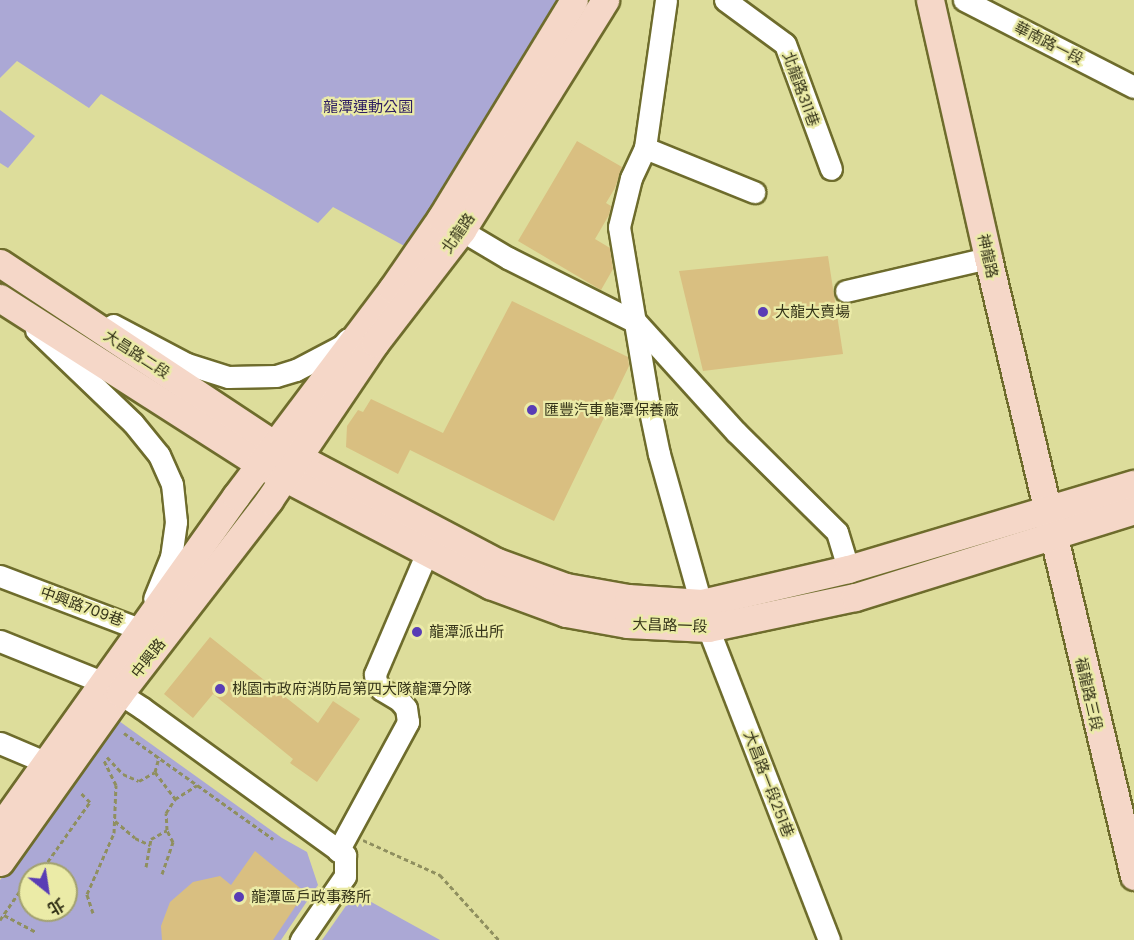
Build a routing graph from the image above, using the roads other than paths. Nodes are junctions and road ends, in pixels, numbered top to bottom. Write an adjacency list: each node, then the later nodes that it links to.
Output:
1 (574, 0): 11 (main road, 北龍路)
2 (605, 0): 11 (main road, 北龍路)
3 (666, 0): 8 (street)
4 (726, 0): 9 (street, 北龍路311巷)
5 (930, 0): 12 (main road, 神龍路)
6 (964, 0): 7 (street, 華南路一段)
7 (1134, 87)
8 (645, 148): 10 (street); 18 (street, 大昌路一段251巷)
9 (831, 169)
10 (754, 192)
11 (451, 224): 15 (main road, 北龍路); 18 (street); 20 (main road, 北龍路)
12 (988, 258): 16 (street); 23 (main road, 神龍路)
13 (0, 262): 14 (main road, 大昌路二段)
14 (25, 280): 15 (street); 19 (main road, 大昌路二段)
15 (392, 289): 19 (main road, 北龍路)
16 (846, 291)
17 (2, 300): 19 (main road, 大昌路二段); 28 (street)
18 (636, 322): 25 (street); 27 (street, 大昌路一段251巷)
19 (268, 455): 20 (main road, 大昌路一段); 28 (main road, 中興路)
20 (292, 467): 24 (main road, 大昌路一段); 27 (main road, 大昌路一段); 28 (main road, 中興路)
21 (1134, 484): 23 (main road, 大昌路一段)
22 (1134, 510): 23 (main road, 大昌路一段)
23 (1050, 523): 25 (main road, 大昌路一段); 27 (main road, 大昌路一段); 35 (main road, 福龍路三段)
24 (426, 552): 27 (main road, 大昌路一段); 34 (street)
25 (848, 569): 27 (main road, 大昌路一段)
26 (0, 576): 28 (street, 中興路709巷)
27 (705, 616): 39 (street, 大昌路一段251巷)
28 (152, 634): 30 (main road, 中興路)
29 (0, 641): 30 (street)
30 (111, 688): 32 (main road, 中興路); 34 (street); 36 (main road, 中興路)
31 (0, 743): 32 (street)
32 (45, 762): 33 (main road, 中興路)
33 (0, 826)
34 (343, 842): 38 (street)
35 (1130, 849): 37 (main road, 福龍路三段)
36 (0, 862)
37 (1134, 876)
38 (301, 940)
39 (829, 940)

